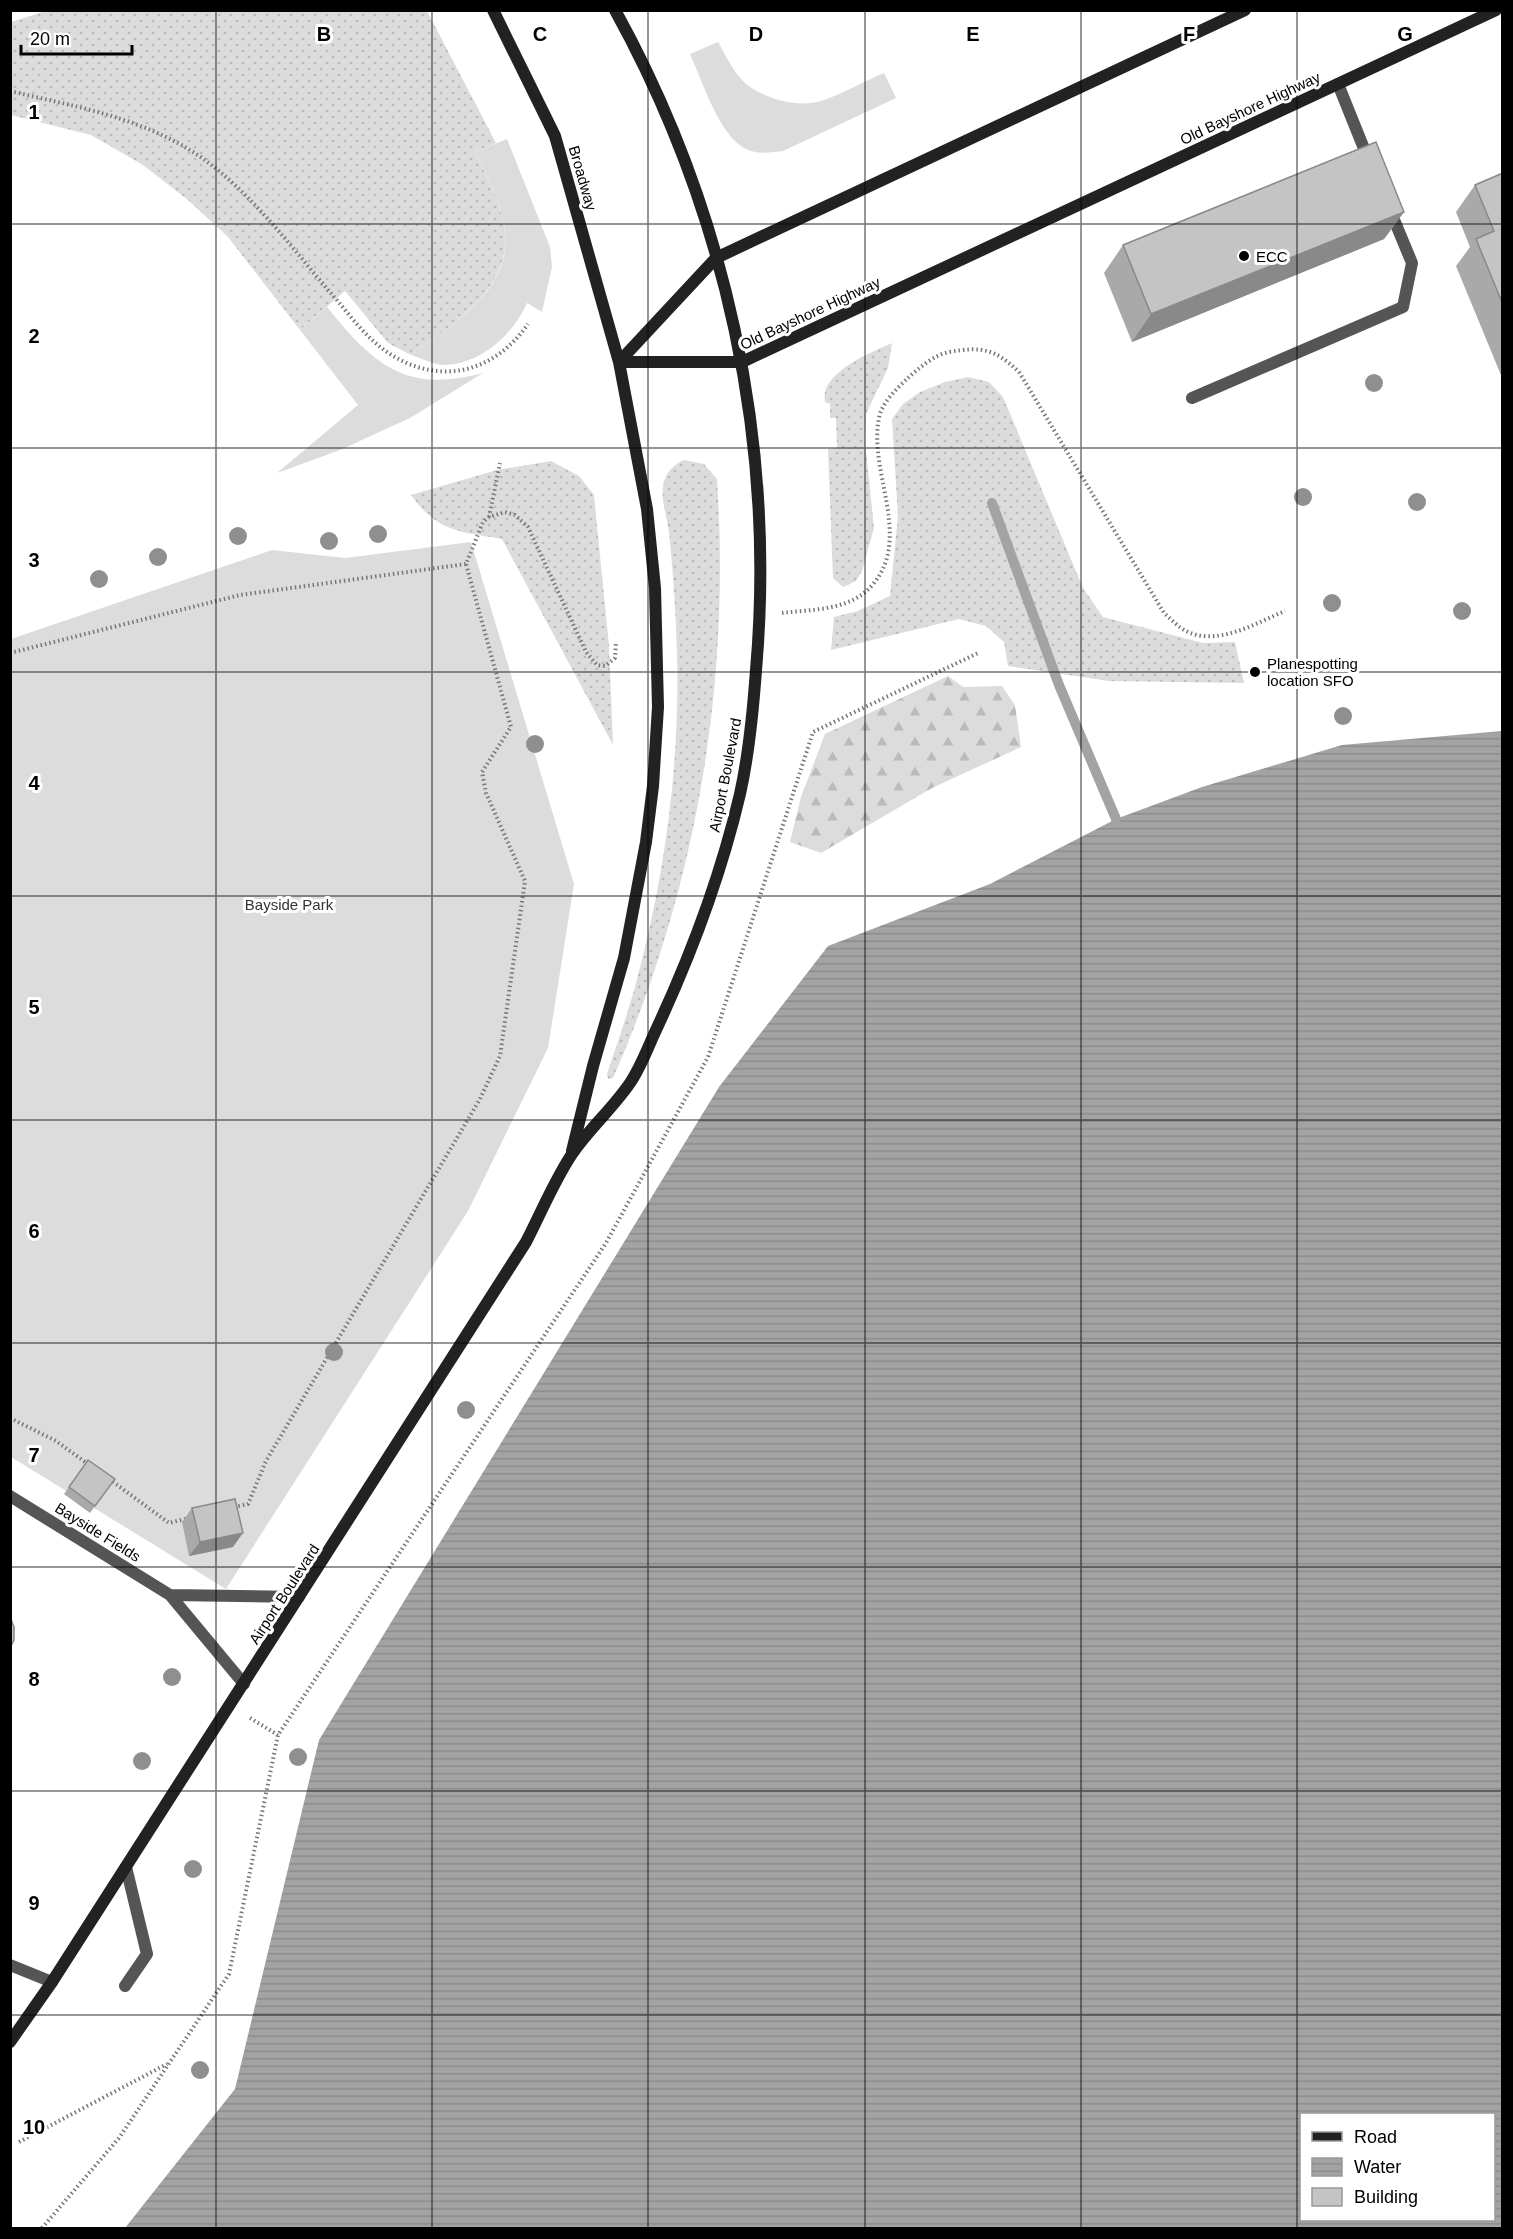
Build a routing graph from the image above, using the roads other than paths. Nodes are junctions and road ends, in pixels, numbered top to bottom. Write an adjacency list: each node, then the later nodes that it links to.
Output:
1 (493, 10): 9 (main road, Broadway)
2 (615, 10): 8 (main road)
3 (1245, 10): 8 (main road)
4 (1496, 10): 5 (main road, Old Bayshore Highway)
5 (1338, 84): 6 (lane); 10 (main road, Old Bayshore Highway)
6 (1373, 169)
7 (1386, 201): 11 (lane)
8 (716, 258): 9 (main road); 10 (main road)
9 (619, 362): 10 (main road, Old Bayshore Highway); 12 (main road, Airport Boulevard)
10 (742, 362): 12 (main road, Airport Boulevard)
11 (1192, 398)
12 (571, 1155): 15 (main road, Airport Boulevard)
13 (10, 1496): 14 (lane, Bayside Fields)
14 (170, 1595): 15 (lane); 16 (lane, Bayside Fields)
15 (299, 1597): 16 (main road, Airport Boulevard)
16 (244, 1684): 17 (main road, Airport Boulevard)
17 (126, 1867): 19 (main road, Airport Boulevard); 20 (lane)
18 (10, 1965): 19 (lane)
19 (52, 1982): 21 (main road, Airport Boulevard)
20 (125, 1986)
21 (10, 2042)

